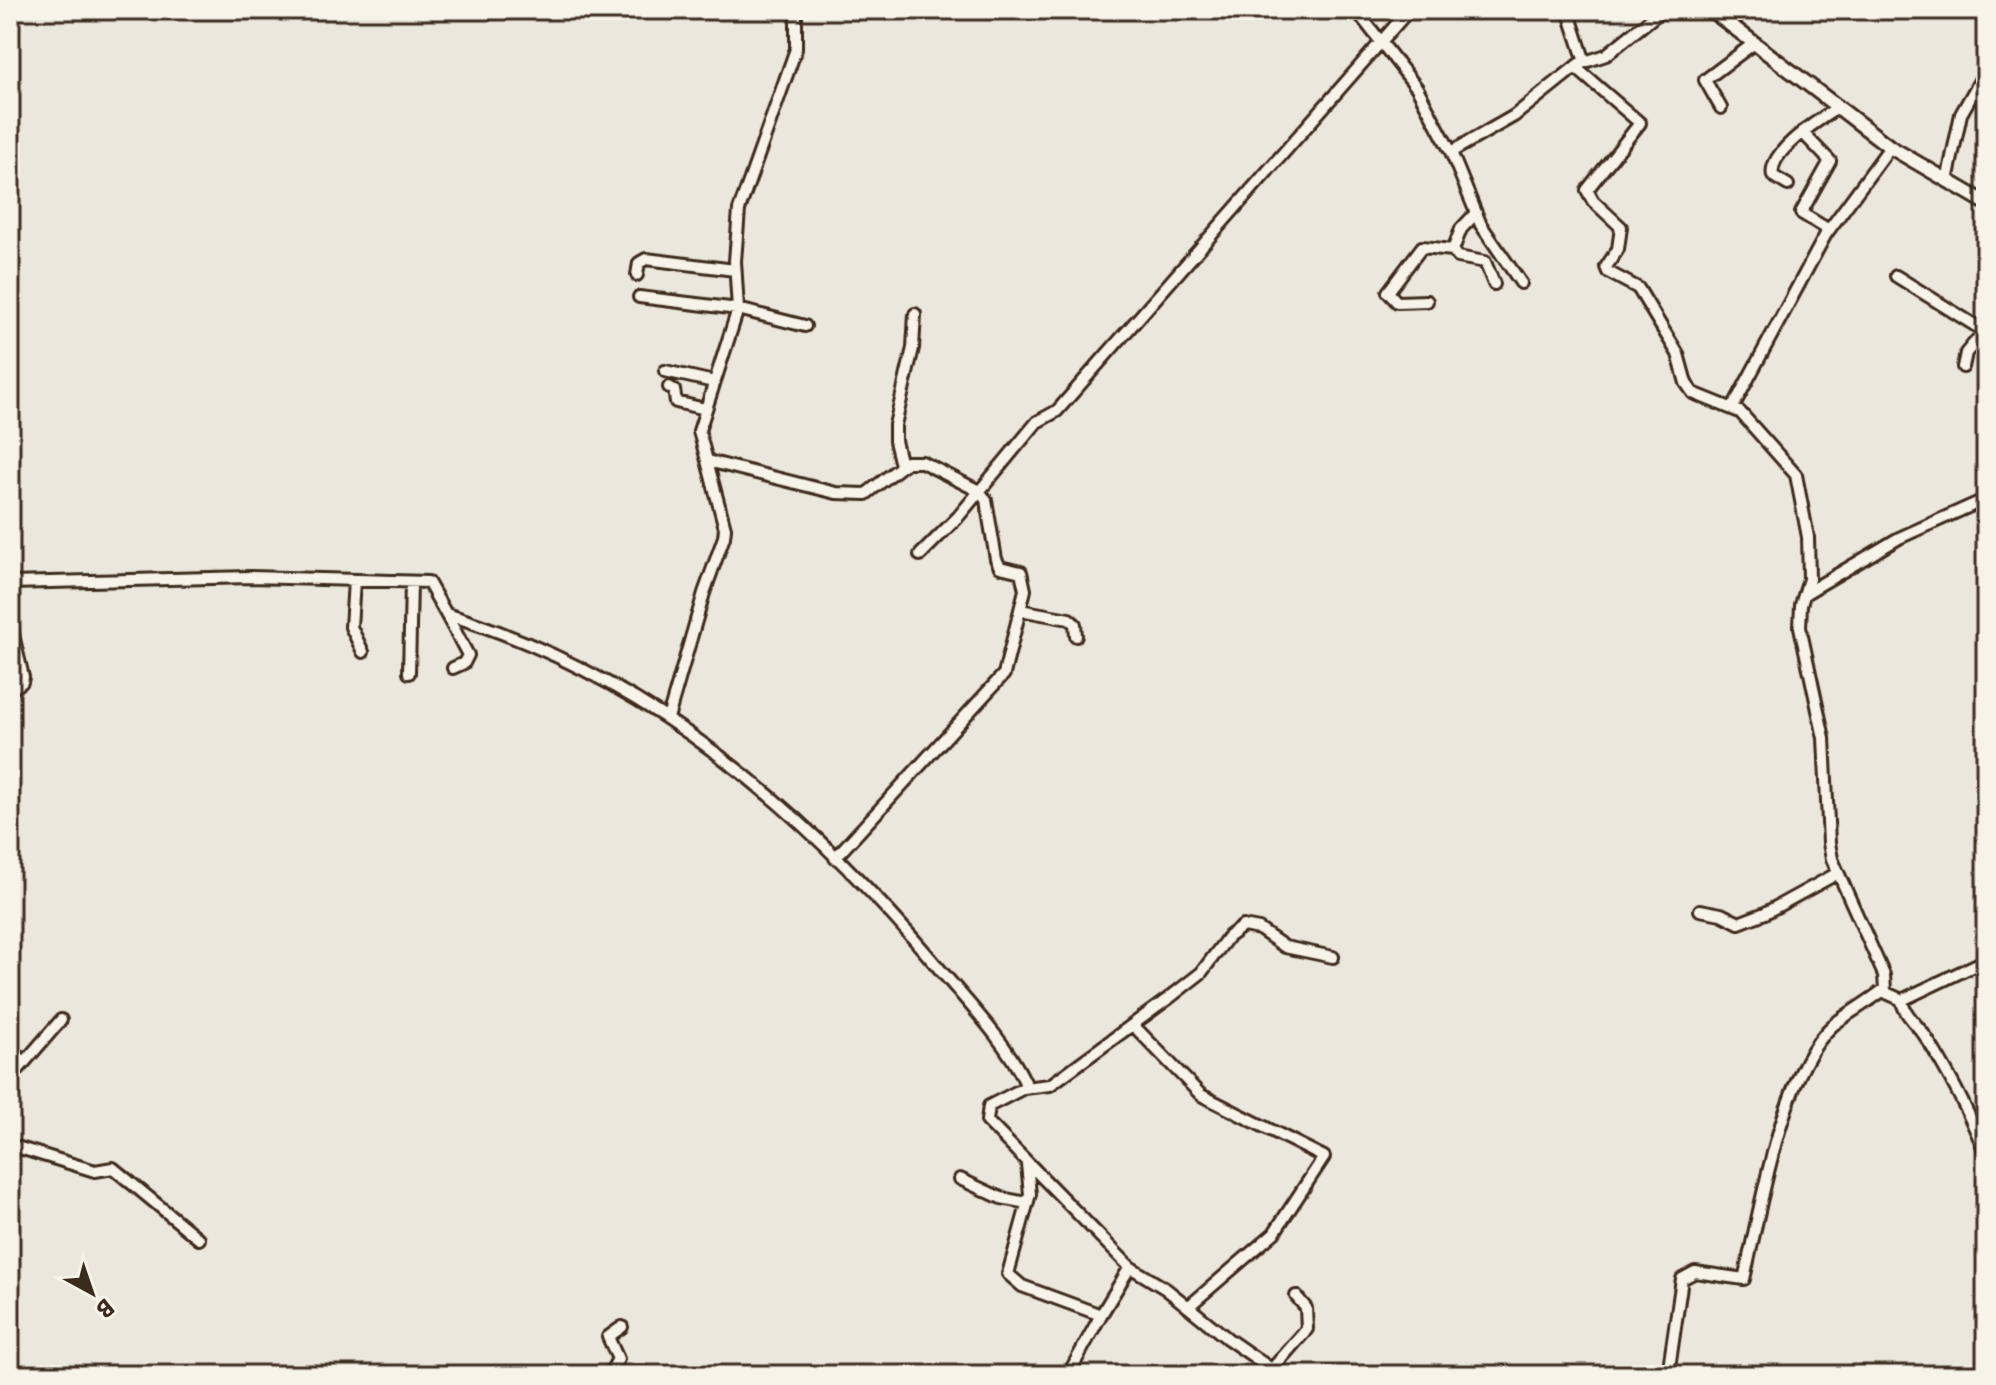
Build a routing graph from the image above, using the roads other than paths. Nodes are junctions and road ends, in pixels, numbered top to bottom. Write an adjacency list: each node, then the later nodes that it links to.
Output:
1 (796, 10): 22 (street)
2 (1356, 10): 7 (street)
3 (1409, 10): 7 (street)
4 (1568, 10): 9 (street)
5 (1662, 10): 9 (street)
6 (1711, 10): 8 (street)
7 (1381, 41): 15 (street); 41 (street)
8 (1753, 44): 11 (street); 12 (street)
9 (1580, 65): 15 (street); 37 (street)
10 (1986, 70): 16 (street)
11 (1721, 108)
12 (1837, 108): 13 (street); 14 (street)
13 (1802, 132): 17 (street); 20 (street)
14 (1890, 147): 16 (street); 20 (street)
15 (1451, 152): 19 (street)
16 (1947, 181): 18 (street)
17 (1788, 185)
18 (1986, 203)
19 (1476, 213): 21 (street); 25 (street)
20 (1829, 230): 37 (street)
21 (1453, 250): 26 (street); 28 (street)
22 (735, 270): 23 (street); 29 (street)
23 (637, 275)
24 (1896, 276): 32 (street)
25 (1521, 283)
26 (1494, 284)
27 (639, 297): 29 (street)
28 (1427, 301)
29 (738, 309): 31 (street); 35 (street)
30 (915, 314): 40 (street)
31 (805, 326)
32 (1985, 330): 33 (street)
33 (1963, 367)
34 (665, 371): 35 (street)
35 (714, 382): 38 (street)
36 (669, 387): 38 (street)
37 (1733, 407): 47 (street)
38 (705, 409): 39 (street)
39 (708, 461): 40 (street); 56 (street)
40 (901, 465): 41 (street)
41 (979, 491): 43 (street); 48 (street)
42 (1986, 499): 47 (street)
43 (920, 555)
44 (354, 581): 45 (street); 46 (street); 52 (street)
45 (411, 582): 49 (street); 54 (street)
46 (10, 583)
47 (1806, 593): 58 (street)
48 (1020, 610): 51 (street); 57 (street)
49 (446, 614): 53 (street); 56 (street)
50 (10, 622): 55 (street)
51 (1076, 636)
52 (363, 652)
53 (453, 668)
54 (409, 673)
55 (10, 690)
56 (668, 718): 57 (street)
57 (835, 858): 69 (street)
58 (1838, 873): 59 (street); 62 (street)
59 (1700, 910)
60 (1333, 957): 65 (street)
61 (1986, 960): 63 (street)
62 (1885, 990): 63 (street); 86 (street)
63 (1902, 1000): 71 (street)
64 (61, 1020): 67 (street)
65 (1133, 1025): 69 (street); 78 (street)
66 (10, 1047): 67 (street)
67 (24, 1063): 68 (street)
68 (10, 1079)
69 (1024, 1088): 72 (street)
70 (10, 1145): 75 (street)
71 (1986, 1154)
72 (1026, 1162): 74 (street); 76 (street)
73 (960, 1179): 74 (street)
74 (1027, 1203): 79 (street)
75 (199, 1239)
76 (1130, 1267): 78 (street); 79 (street)
77 (1296, 1296): 81 (street)
78 (1188, 1307): 81 (street)
79 (1101, 1315): 85 (street)
80 (622, 1327): 82 (street)
81 (1276, 1372)
82 (609, 1375)
83 (1007, 1375): 84 (street)
84 (1023, 1375)
85 (1070, 1375)
86 (1668, 1375)

